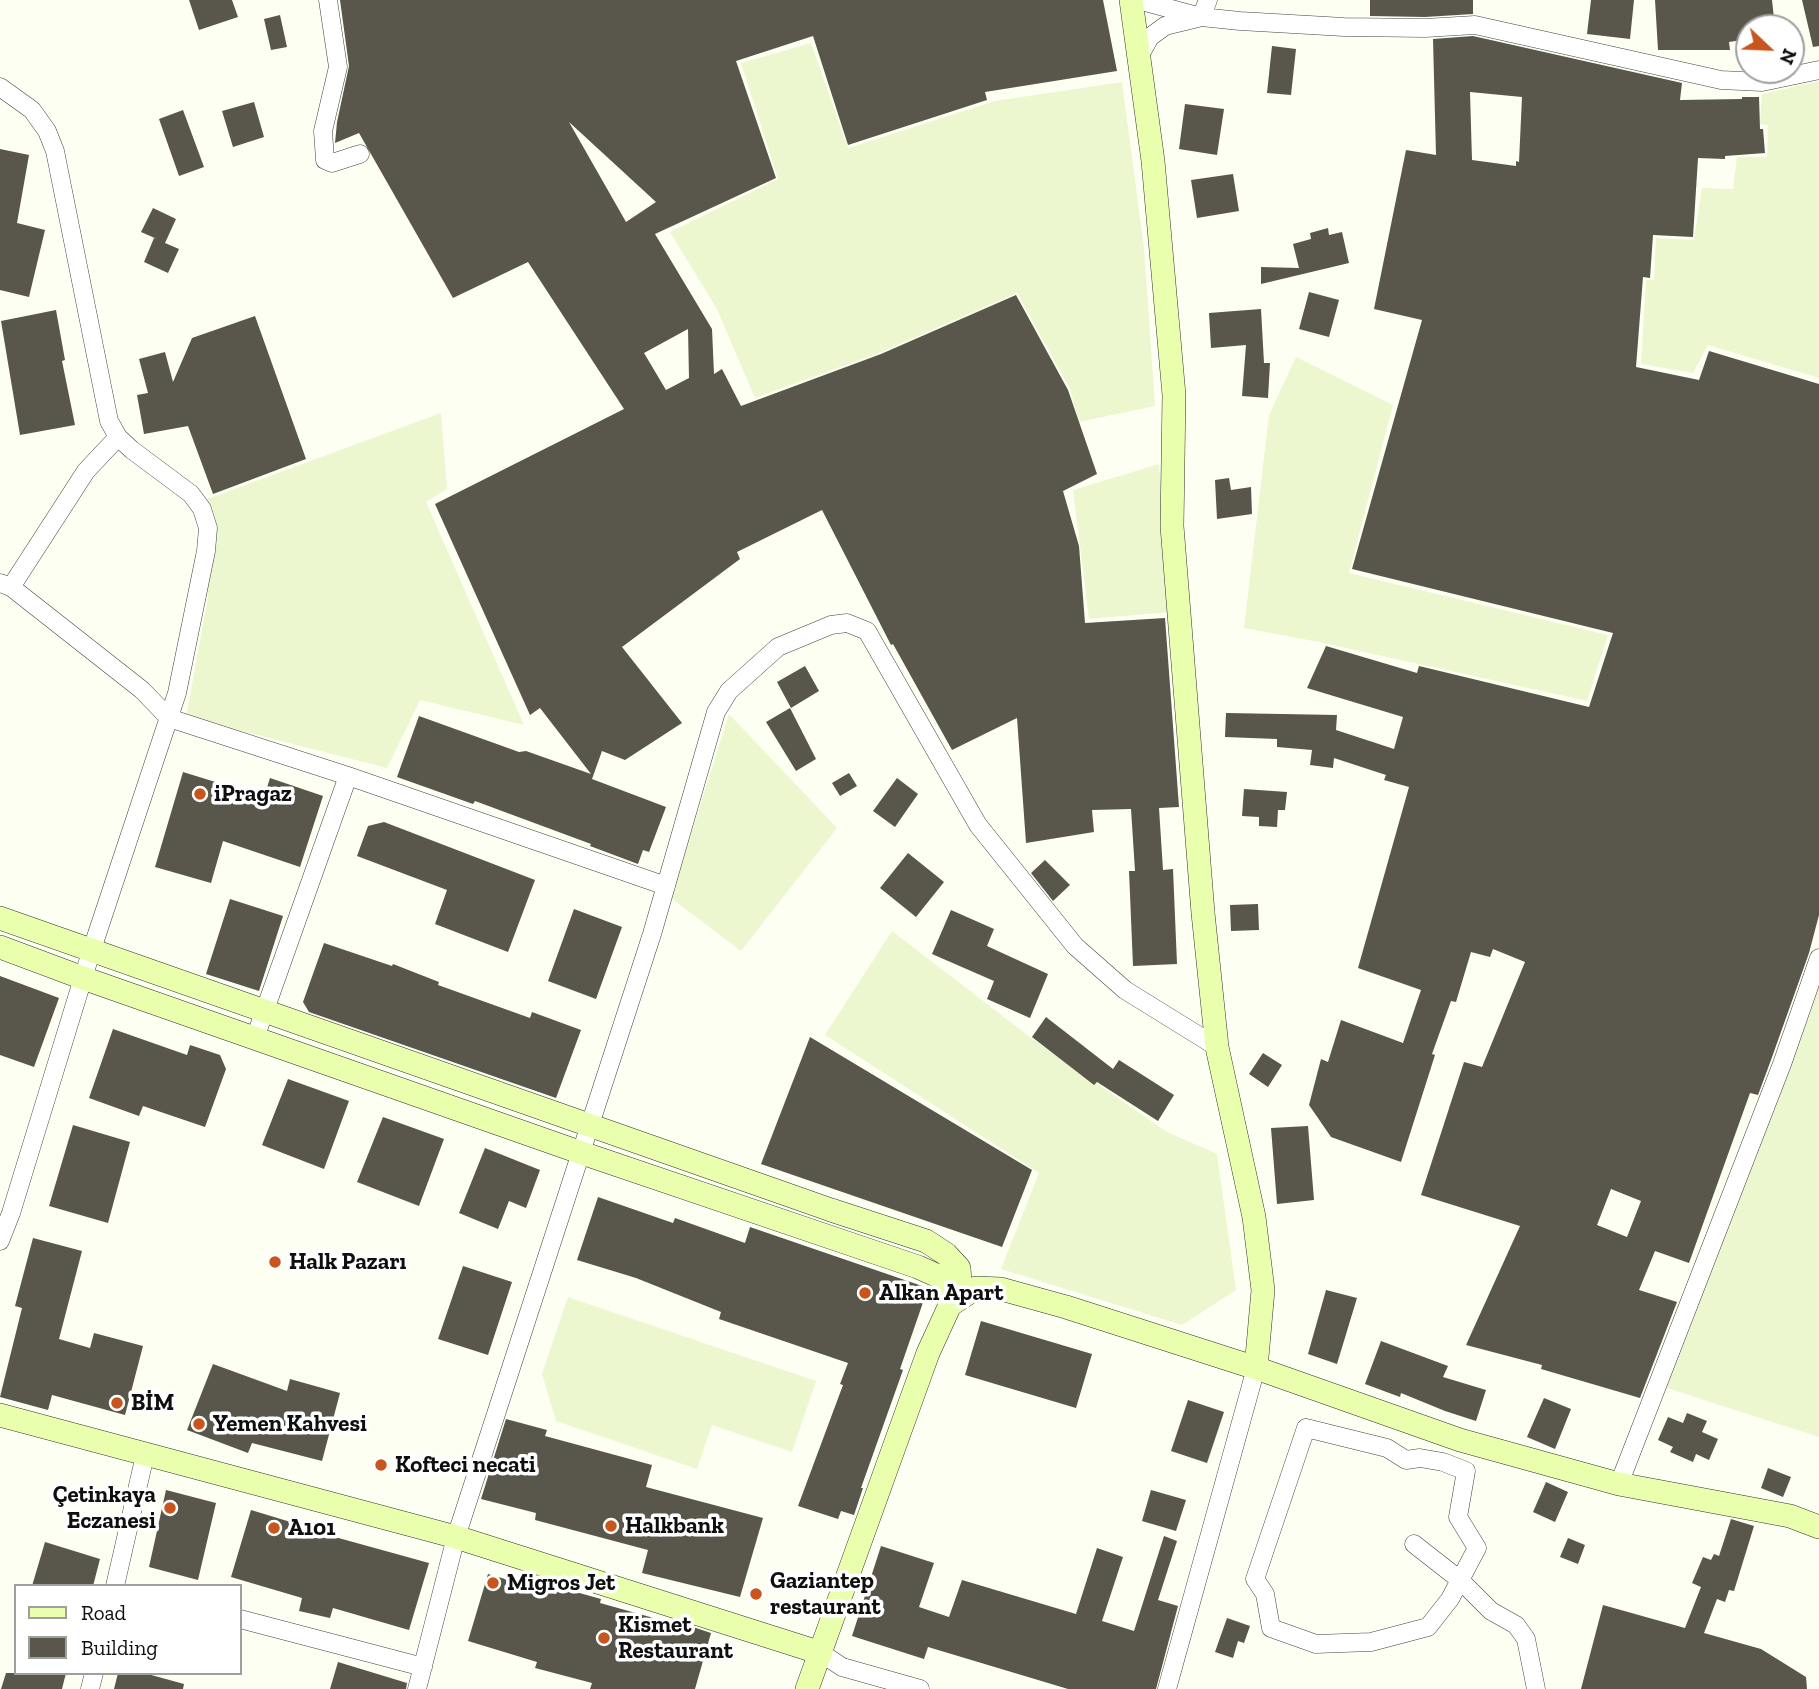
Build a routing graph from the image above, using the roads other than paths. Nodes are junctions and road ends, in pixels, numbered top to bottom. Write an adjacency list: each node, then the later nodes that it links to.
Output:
1 (328, 0): 9 (street)
2 (1131, 0): 6 (street)
3 (1138, 0): 5 (street)
4 (1208, 0): 5 (street)
5 (1201, 18): 6 (street); 7 (street)
6 (1139, 57): 22 (street)
7 (1819, 70)
8 (0, 87): 10 (street)
9 (360, 154)
10 (118, 437): 11 (street); 12 (street)
11 (6, 585): 12 (street)
12 (169, 718): 13 (street); 17 (street)
13 (348, 776): 14 (street); 20 (street)
14 (666, 886): 22 (street); 23 (street)
15 (0, 918): 17 (street)
16 (0, 947): 19 (street)
17 (92, 952): 19 (street); 20 (street)
18 (1819, 958): 30 (street)
19 (83, 978): 21 (street); 25 (street)
20 (265, 1011): 21 (street); 23 (street)
21 (255, 1038): 24 (street)
22 (1217, 1047): 27 (street)
23 (590, 1125): 24 (street); 26 (street)
24 (582, 1153): 26 (street); 32 (street)
25 (0, 1241)
26 (961, 1297): 27 (street); 37 (street)
27 (1256, 1368): 30 (street); 42 (street)
28 (0, 1415): 29 (street)
29 (145, 1455): 32 (street); 35 (street)
30 (1619, 1484): 31 (street)
31 (1819, 1527)
32 (456, 1536): 37 (street); 38 (street)
33 (1414, 1544): 34 (street)
34 (1460, 1580): 34 (street); 43 (street)
35 (116, 1584)
36 (242, 1620): 38 (street)
37 (821, 1653): 40 (street); 41 (street)
38 (424, 1667): 39 (street)
39 (417, 1689)
40 (807, 1689)
41 (920, 1689)
42 (1167, 1689)
43 (1536, 1689)

